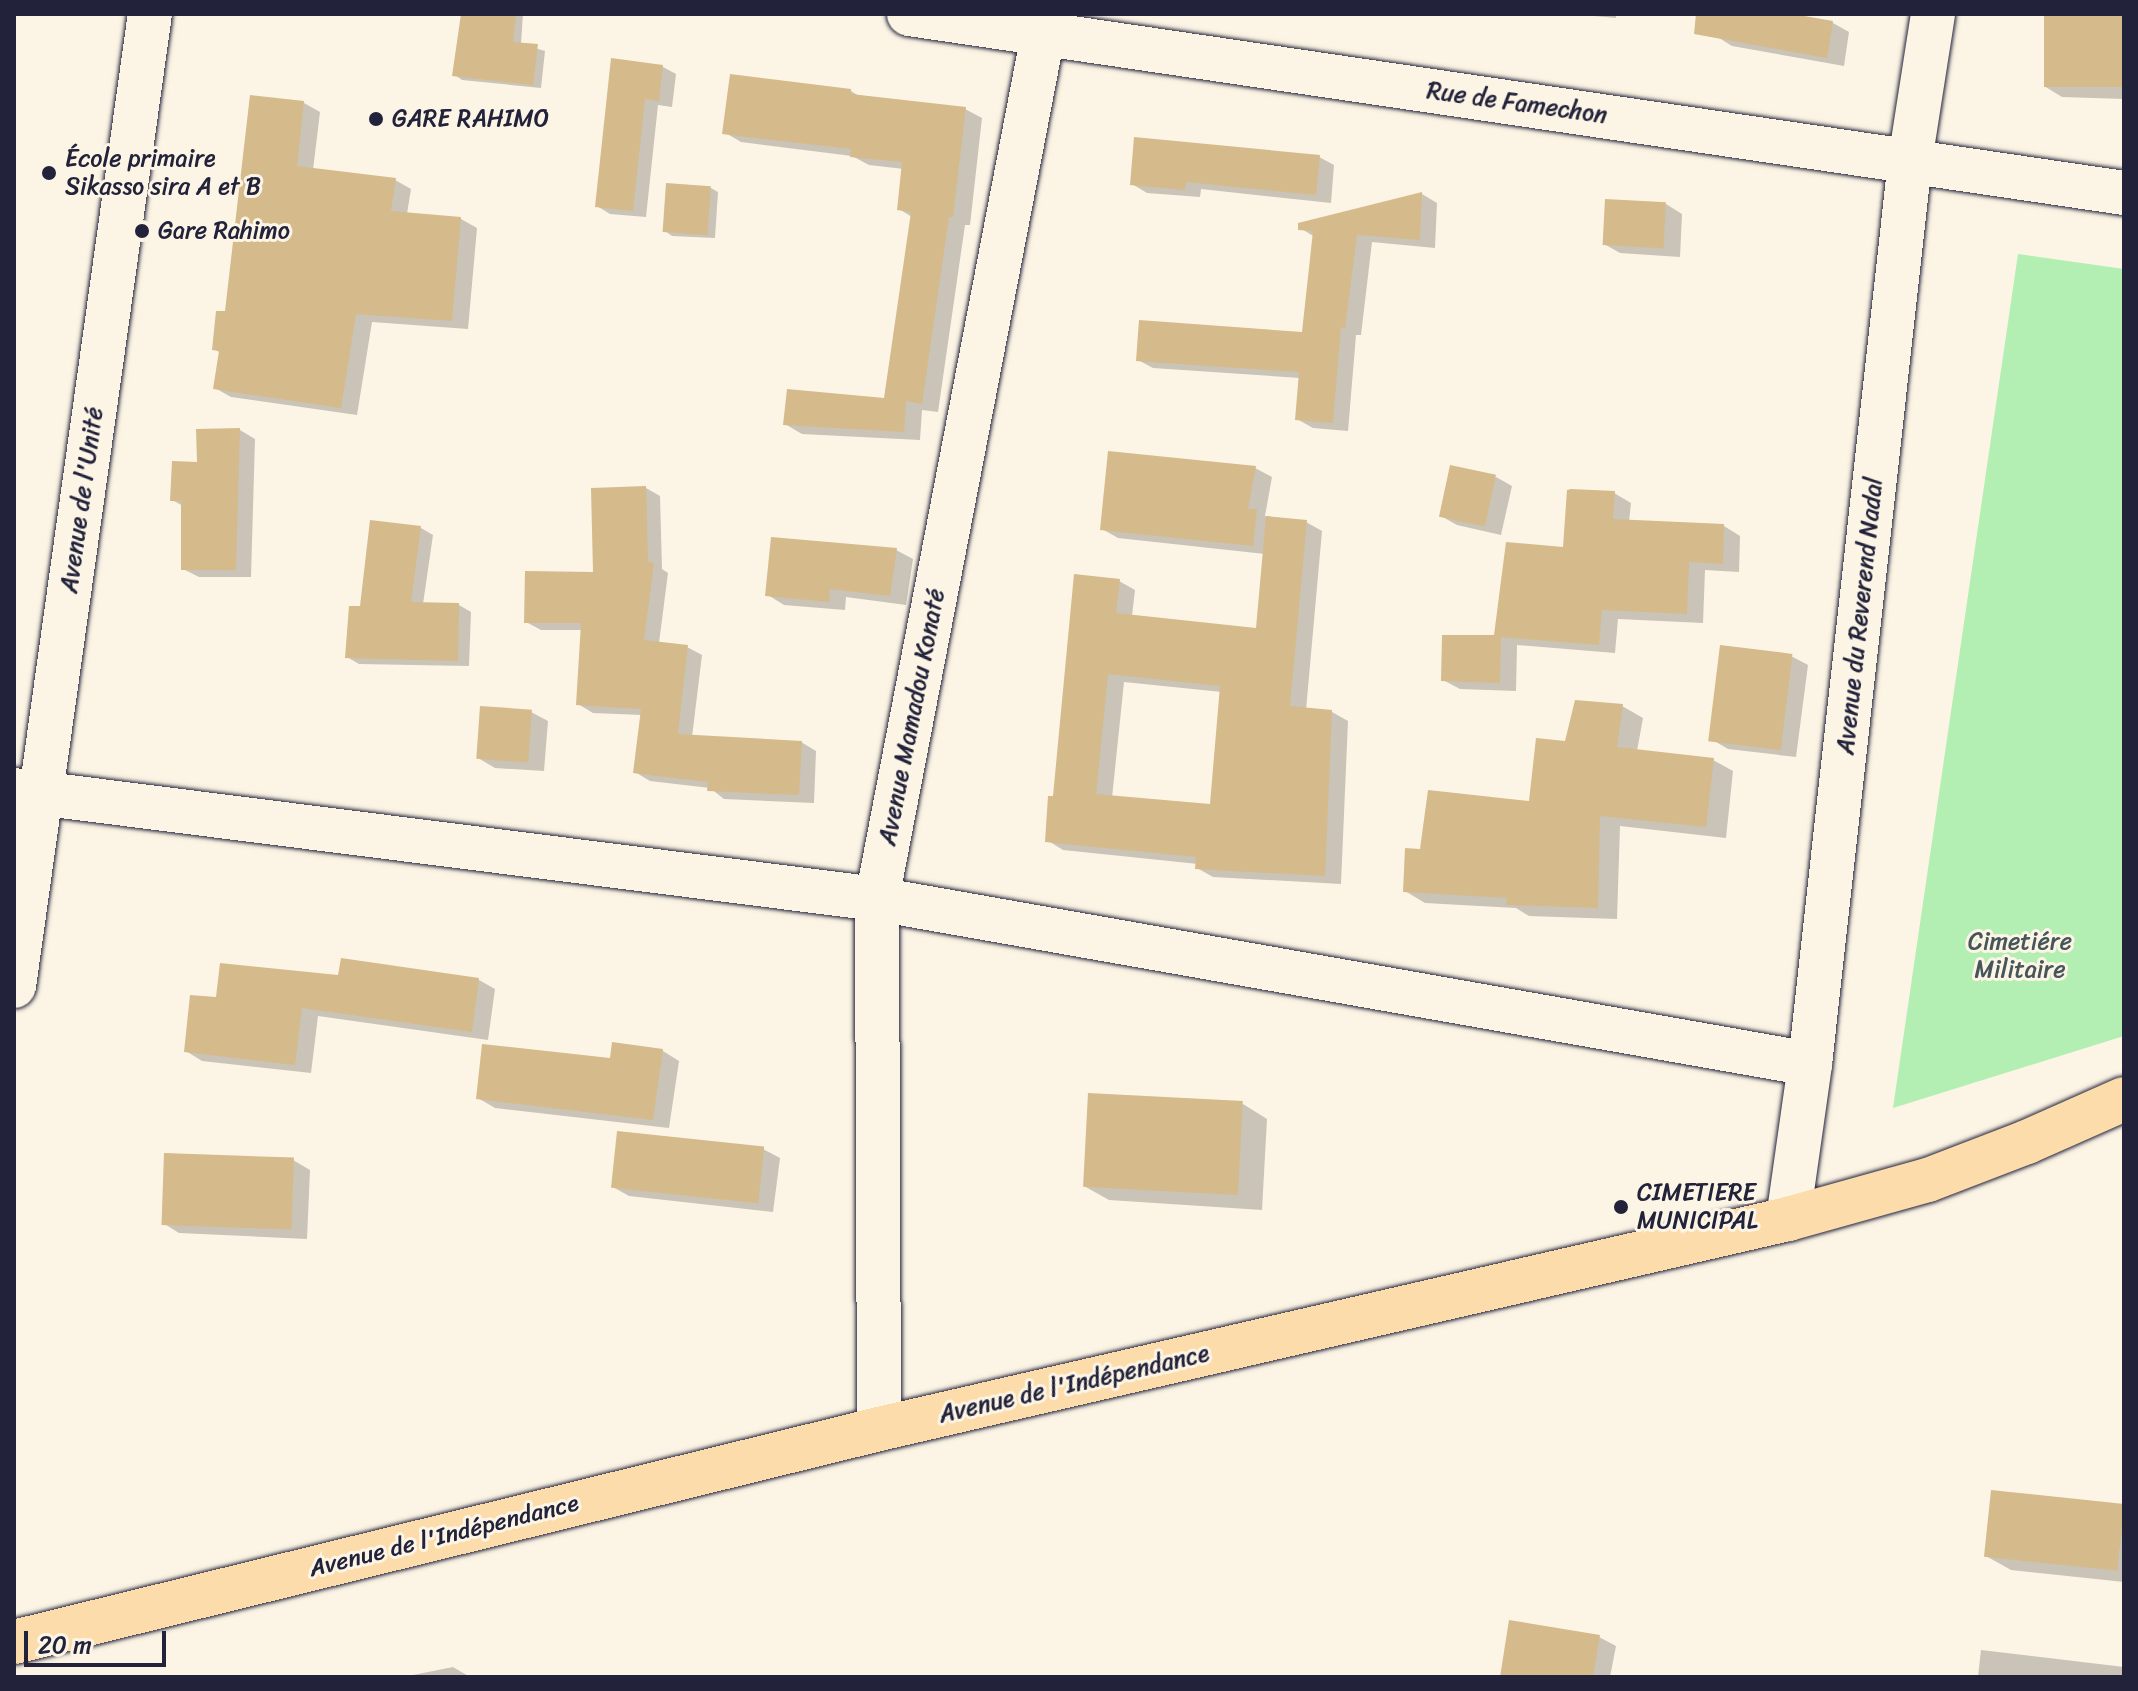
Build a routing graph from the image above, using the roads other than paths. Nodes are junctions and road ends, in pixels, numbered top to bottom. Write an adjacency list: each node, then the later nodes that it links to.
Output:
1 (150, 14): 7 (street, Avenue de l'Unité)
2 (909, 14): 4 (street, Rue de Famechon)
3 (1933, 14): 5 (street, Avenue du Reverend Nadal)
4 (1045, 24): 5 (street, Rue de Famechon); 8 (street, Avenue Mamadou Konaté)
5 (1910, 161): 6 (street, Rue de Famechon); 10 (street, Avenue du Reverend Nadal)
6 (2124, 193)
7 (27, 792): 8 (street); 9 (street, Avenue de l'Unité)
8 (877, 899): 10 (street); 13 (street, Avenue Mamadou Konaté)
9 (14, 986)
10 (1810, 1064): 12 (street, Avenue du Reverend Nadal)
11 (2124, 1099): 12 (highway, Avenue de l'Indépendance)
12 (1788, 1219): 13 (highway, Avenue de l'Indépendance)
13 (879, 1429): 14 (highway, Avenue de l'Indépendance)
14 (14, 1642)

